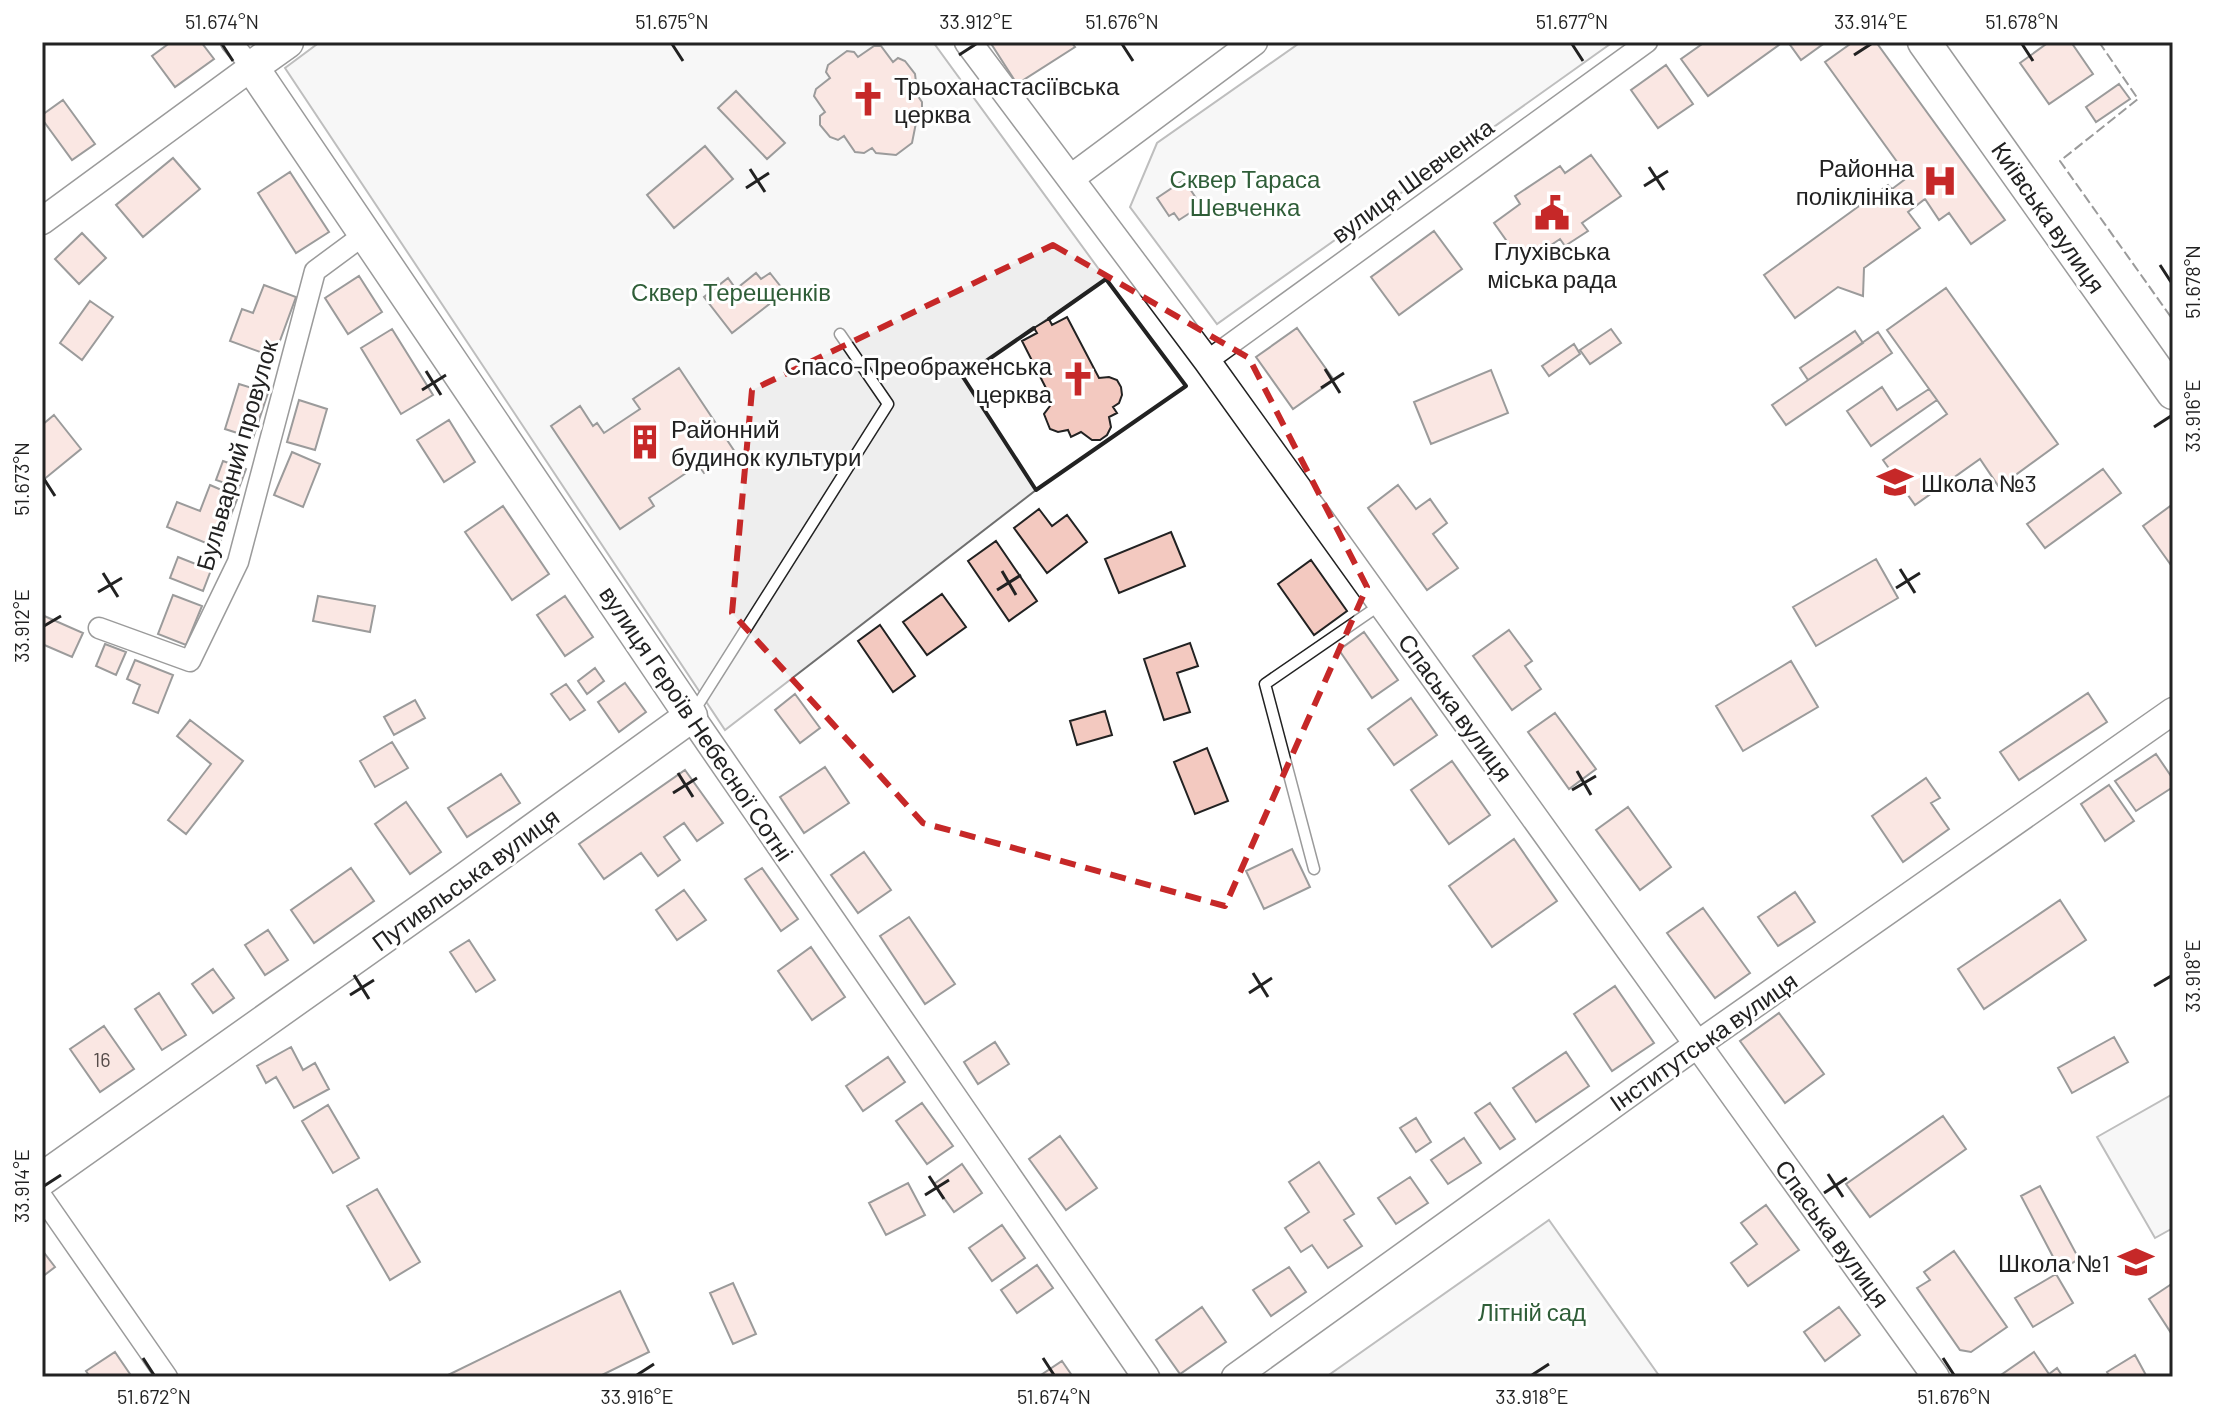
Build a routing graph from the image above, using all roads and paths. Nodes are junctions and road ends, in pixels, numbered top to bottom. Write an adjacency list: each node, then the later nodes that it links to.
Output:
1 (231, 42): 7 (street)
2 (287, 42): 7 (main road)
3 (968, 42): 8 (street, Спаська вулиця)
4 (1254, 42): 8 (street)
5 (1647, 42): 12 (street, вулиця Шевченка)
6 (1924, 42): 13 (main road, Київська вулиця)
7 (252, 67): 9 (street); 10 (main road, вулиця Героїв Небесної Сотні)
8 (1071, 178): 12 (street, Спаська вулиця)
9 (42, 221)
10 (365, 234): 15 (street, Бульварний провулок); 17 (main road, вулиця Героїв Небесної Сотні)
11 (840, 334): 17 (lane)
12 (1207, 361): 14 (street, Спаська вулиця)
13 (2173, 393)
14 (1382, 604): 18 (lane); 19 (street, Спаська вулиця)
15 (99, 628)
16 (2173, 711): 19 (street, Інститутська вулиця)
17 (691, 716): 20 (main road, Путивльська вулиця); 23 (street, вулиця Героїв Небесної Сотні)
18 (1314, 869)
19 (1698, 1044): 24 (street, Інститутська вулиця); 25 (street, Спаська вулиця)
20 (42, 1179)
21 (42, 1197): 22 (street)
22 (167, 1377)
23 (1146, 1377)
24 (1235, 1377)
25 (1936, 1377)

